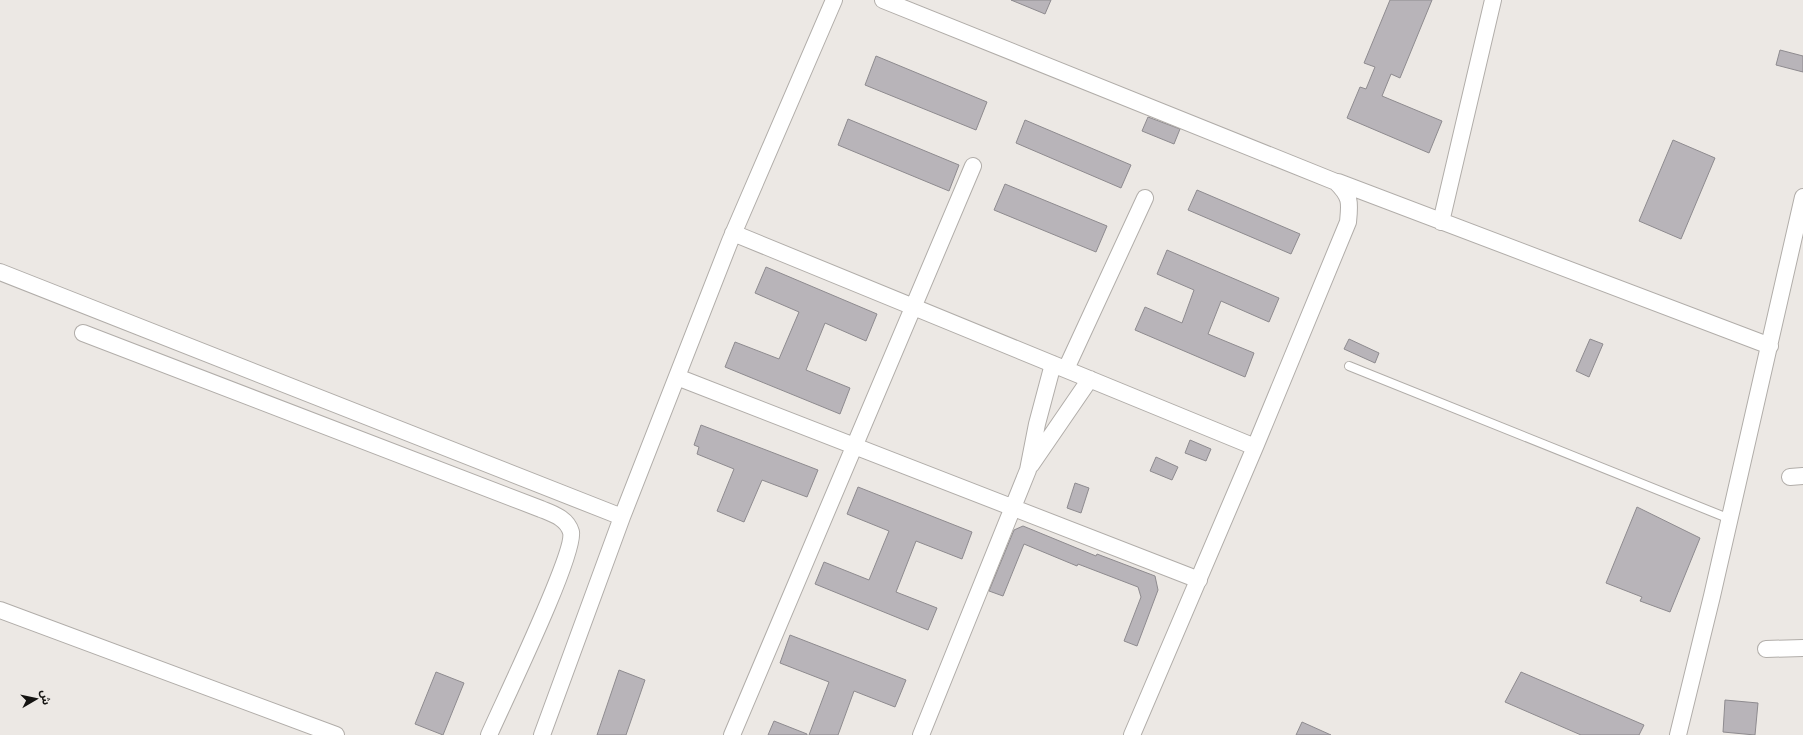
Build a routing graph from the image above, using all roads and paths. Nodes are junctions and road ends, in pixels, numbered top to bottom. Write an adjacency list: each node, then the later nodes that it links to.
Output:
1 (834, 0): 9 (street)
2 (883, 0): 5 (street)
3 (1493, 0): 8 (street)
4 (973, 166): 11 (street)
5 (1336, 182): 8 (street); 19 (street)
6 (1803, 197): 13 (street)
7 (1145, 198): 14 (street)
8 (1441, 222): 13 (street)
9 (733, 233): 11 (street); 16 (street)
10 (0, 272): 22 (street)
11 (914, 307): 14 (street); 18 (street)
12 (83, 333): 30 (street)
13 (1770, 346): 23 (street)
14 (1059, 366): 17 (street); 20 (street)
15 (1349, 366): 23 (lane)
16 (677, 377): 18 (street); 22 (street)
17 (1090, 379): 19 (street); 20 (street)
18 (855, 447): 21 (street); 32 (street)
19 (1255, 447): 24 (street)
20 (1028, 470): 21 (street)
21 (1012, 508): 24 (street); 33 (street)
22 (622, 517): 31 (street)
23 (1730, 519): 35 (street)
24 (1199, 580): 34 (street)
25 (0, 610): 28 (street)
26 (1803, 648): 27 (street)
27 (1766, 649)
28 (321, 732): 29 (street)
29 (336, 735)
30 (489, 735)
31 (542, 735)
32 (732, 735)
33 (921, 735)
34 (1132, 735)
35 (1678, 735)

